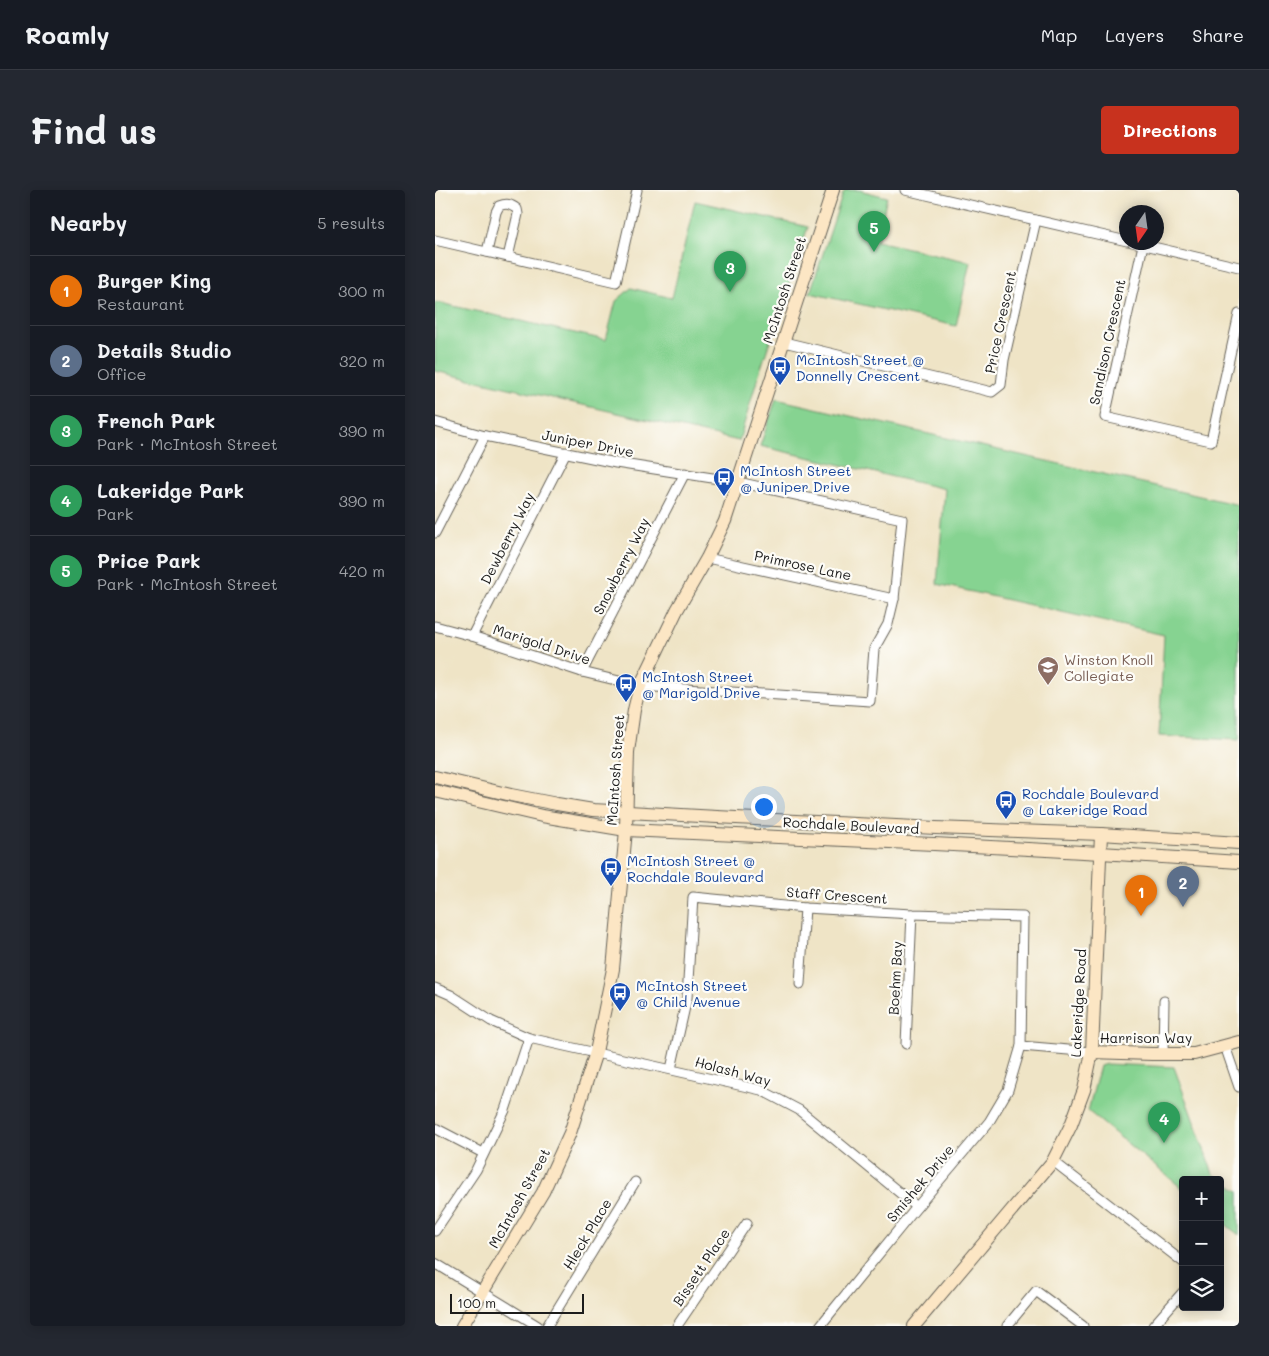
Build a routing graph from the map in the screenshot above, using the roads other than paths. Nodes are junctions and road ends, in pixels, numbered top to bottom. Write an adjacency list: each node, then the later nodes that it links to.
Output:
1 (637, 190): 10 (street)
2 (833, 190): 13 (street, McIntosh Street)
3 (905, 190): 4 (street)
4 (1036, 220): 5 (street); 13 (street, Price Crescent)
5 (1119, 239)
6 (435, 240): 9 (street)
7 (1142, 250): 12 (street, Sandison Crescent)
8 (1164, 250): 11 (street)
9 (487, 252): 10 (street); 10 (street)
10 (508, 257)
11 (1239, 267)
12 (1239, 314)
13 (784, 342): 18 (street, McIntosh Street)
14 (435, 422): 15 (street, Juniper Drive)
15 (485, 436): 16 (street, Juniper Drive); 19 (street)
16 (566, 452): 17 (street, Juniper Drive); 23 (street, Dewberry Way)
17 (685, 473): 18 (street, Juniper Drive); 24 (street, Snowberry Way)
18 (738, 482): 20 (street, McIntosh Street); 21 (street, Juniper Drive)
19 (435, 533)
20 (707, 558): 21 (street, Primrose Lane); 25 (street, McIntosh Street)
21 (894, 598): 25 (street, Marigold Drive)
22 (435, 626): 23 (street, Marigold Drive)
23 (472, 636): 24 (street, Marigold Drive)
24 (583, 672): 25 (street, Marigold Drive)
25 (640, 686): 28 (street, McIntosh Street)
26 (435, 777): 28 (street, Rochdale Boulevard)
27 (435, 791): 29 (street, Rochdale Boulevard)
28 (626, 812): 29 (street, McIntosh Street); 30 (street, Rochdale Boulevard)
29 (626, 830): 32 (street, Rochdale Boulevard); 44 (street, McIntosh Street)
30 (1101, 834): 31 (street, Rochdale Boulevard); 32 (street, Lakeridge Road)
31 (1239, 843)
32 (1101, 853): 33 (street, Rochdale Boulevard); 45 (street, Lakeridge Road)
33 (1239, 862)
34 (805, 908): 35 (street, Staff Crescent); 36 (street); 47 (street, Staff Crescent)
35 (912, 914): 41 (street, Boehm Bay); 42 (street, Staff Crescent)
36 (800, 984)
37 (435, 988): 39 (street, Holash Way)
38 (1164, 1001): 46 (street)
39 (529, 1038): 44 (street, Holash Way); 50 (street)
40 (1239, 1042): 43 (street, Harrison Way)
41 (906, 1044)
42 (1021, 1046): 45 (street, Harrison Way); 53 (street, Smishek Drive)
43 (1225, 1046): 46 (street, Harrison Way); 48 (street)
44 (597, 1052): 47 (street, Holash Way); 58 (street, McIntosh Street)
45 (1092, 1052): 46 (street, Harrison Way); 51 (street, Lakeridge Road)
46 (1163, 1054)
47 (671, 1069): 53 (street, Holash Way)
48 (1239, 1087)
49 (435, 1128): 50 (street)
50 (483, 1153): 55 (street)
51 (1053, 1161): 56 (street); 65 (street, Lakeridge Road)
52 (635, 1182): 62 (street, Hleck Place)
53 (917, 1207): 64 (street, Smishek Drive)
54 (747, 1223): 63 (street, Bissett Place)
55 (435, 1231)
56 (1179, 1259)
57 (435, 1263): 58 (street)
58 (483, 1292): 60 (street, McIntosh Street); 61 (street)
59 (1179, 1297): 68 (street)
60 (462, 1326)
61 (538, 1326)
62 (547, 1326)
63 (677, 1326)
64 (819, 1326)
65 (914, 1326)
66 (1007, 1326): 67 (street)
67 (1083, 1326)
68 (1153, 1326)

